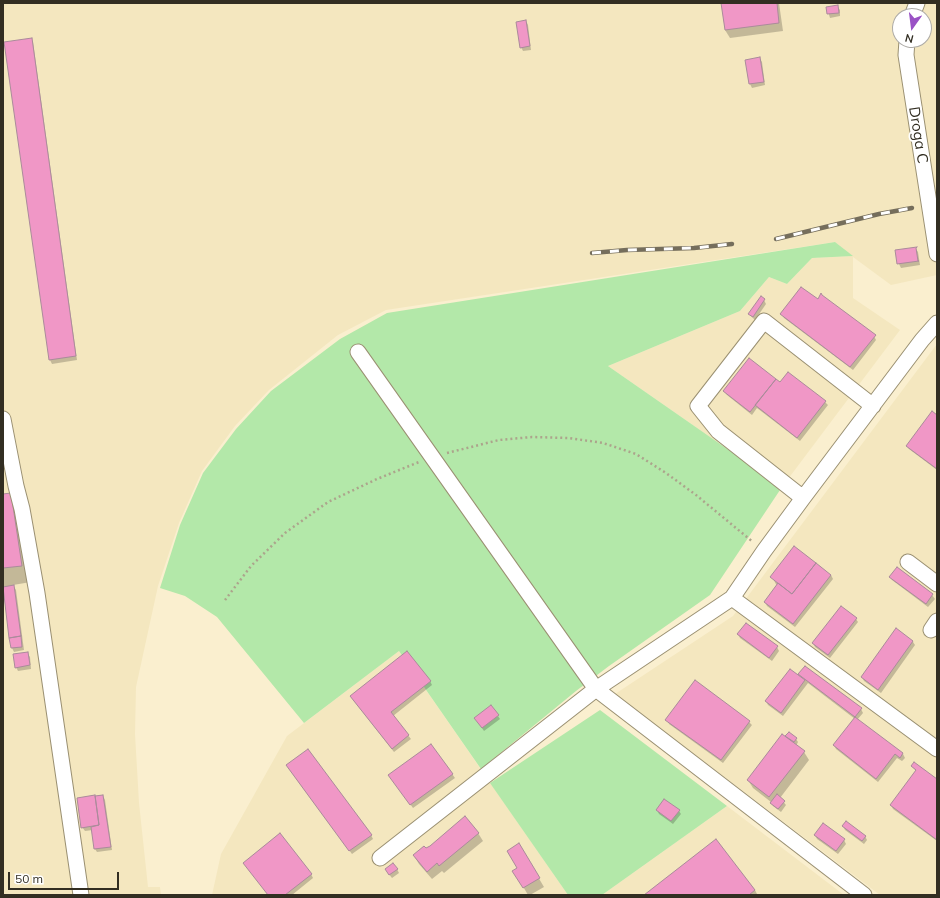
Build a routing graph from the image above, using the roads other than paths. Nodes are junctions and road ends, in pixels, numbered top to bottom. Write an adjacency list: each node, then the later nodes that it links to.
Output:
1 (906, 48): 2 (street, Droga C)
2 (937, 254)
3 (937, 323): 5 (street)
4 (358, 352): 12 (street)
5 (873, 406): 8 (street); 8 (street)
6 (3, 419): 7 (street)
7 (8, 476): 15 (street)
8 (803, 498): 11 (street)
9 (908, 562): 10 (street)
10 (937, 584)
11 (732, 598): 12 (street); 13 (street)
12 (596, 689): 14 (street); 16 (street)
13 (937, 749)
14 (380, 858)
15 (81, 895)
16 (864, 895)

